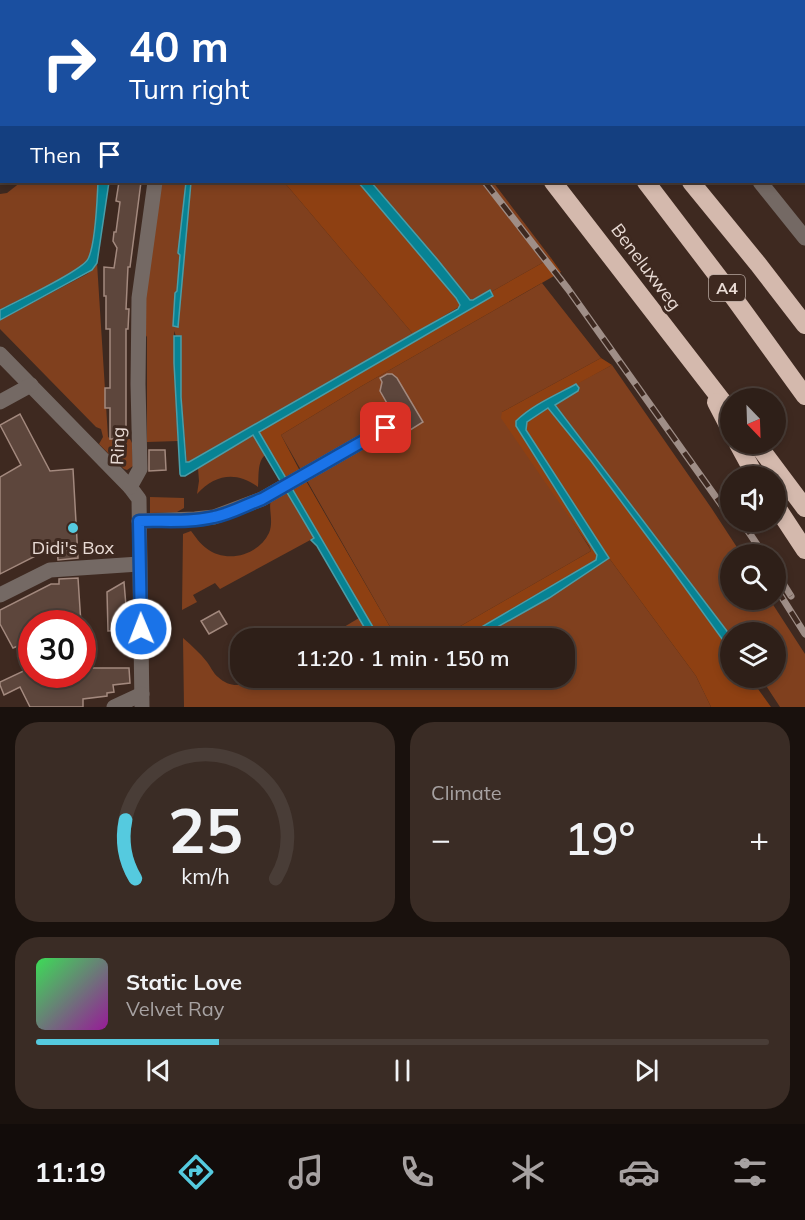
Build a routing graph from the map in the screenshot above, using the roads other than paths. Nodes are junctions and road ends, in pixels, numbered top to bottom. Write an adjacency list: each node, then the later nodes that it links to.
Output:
1 (155, 183): 17 (street, Ring)
2 (555, 183): 9 (highway, Beneluxweg)
3 (647, 183): 11 (highway, A4)
4 (692, 183): 7 (highway, A4)
5 (761, 183): 6 (street)
6 (805, 238)
7 (805, 325)
8 (0, 354): 10 (street)
9 (704, 379): 12 (highway, Beneluxweg); 14 (highway, Beneluxweg)
10 (31, 385): 13 (street); 17 (street)
11 (805, 396)
12 (720, 399)
13 (0, 402)
14 (720, 410)
15 (386, 428): 19 (street)
16 (764, 454): 18 (highway)
17 (130, 487): 19 (street, Ring)
18 (805, 508)
19 (139, 521): 22 (street, Ring)
20 (786, 521): 21 (highway)
21 (805, 550)
22 (139, 564): 23 (street); 24 (street, Ring)
23 (0, 595)
24 (142, 700): 25 (street)
25 (114, 707)

